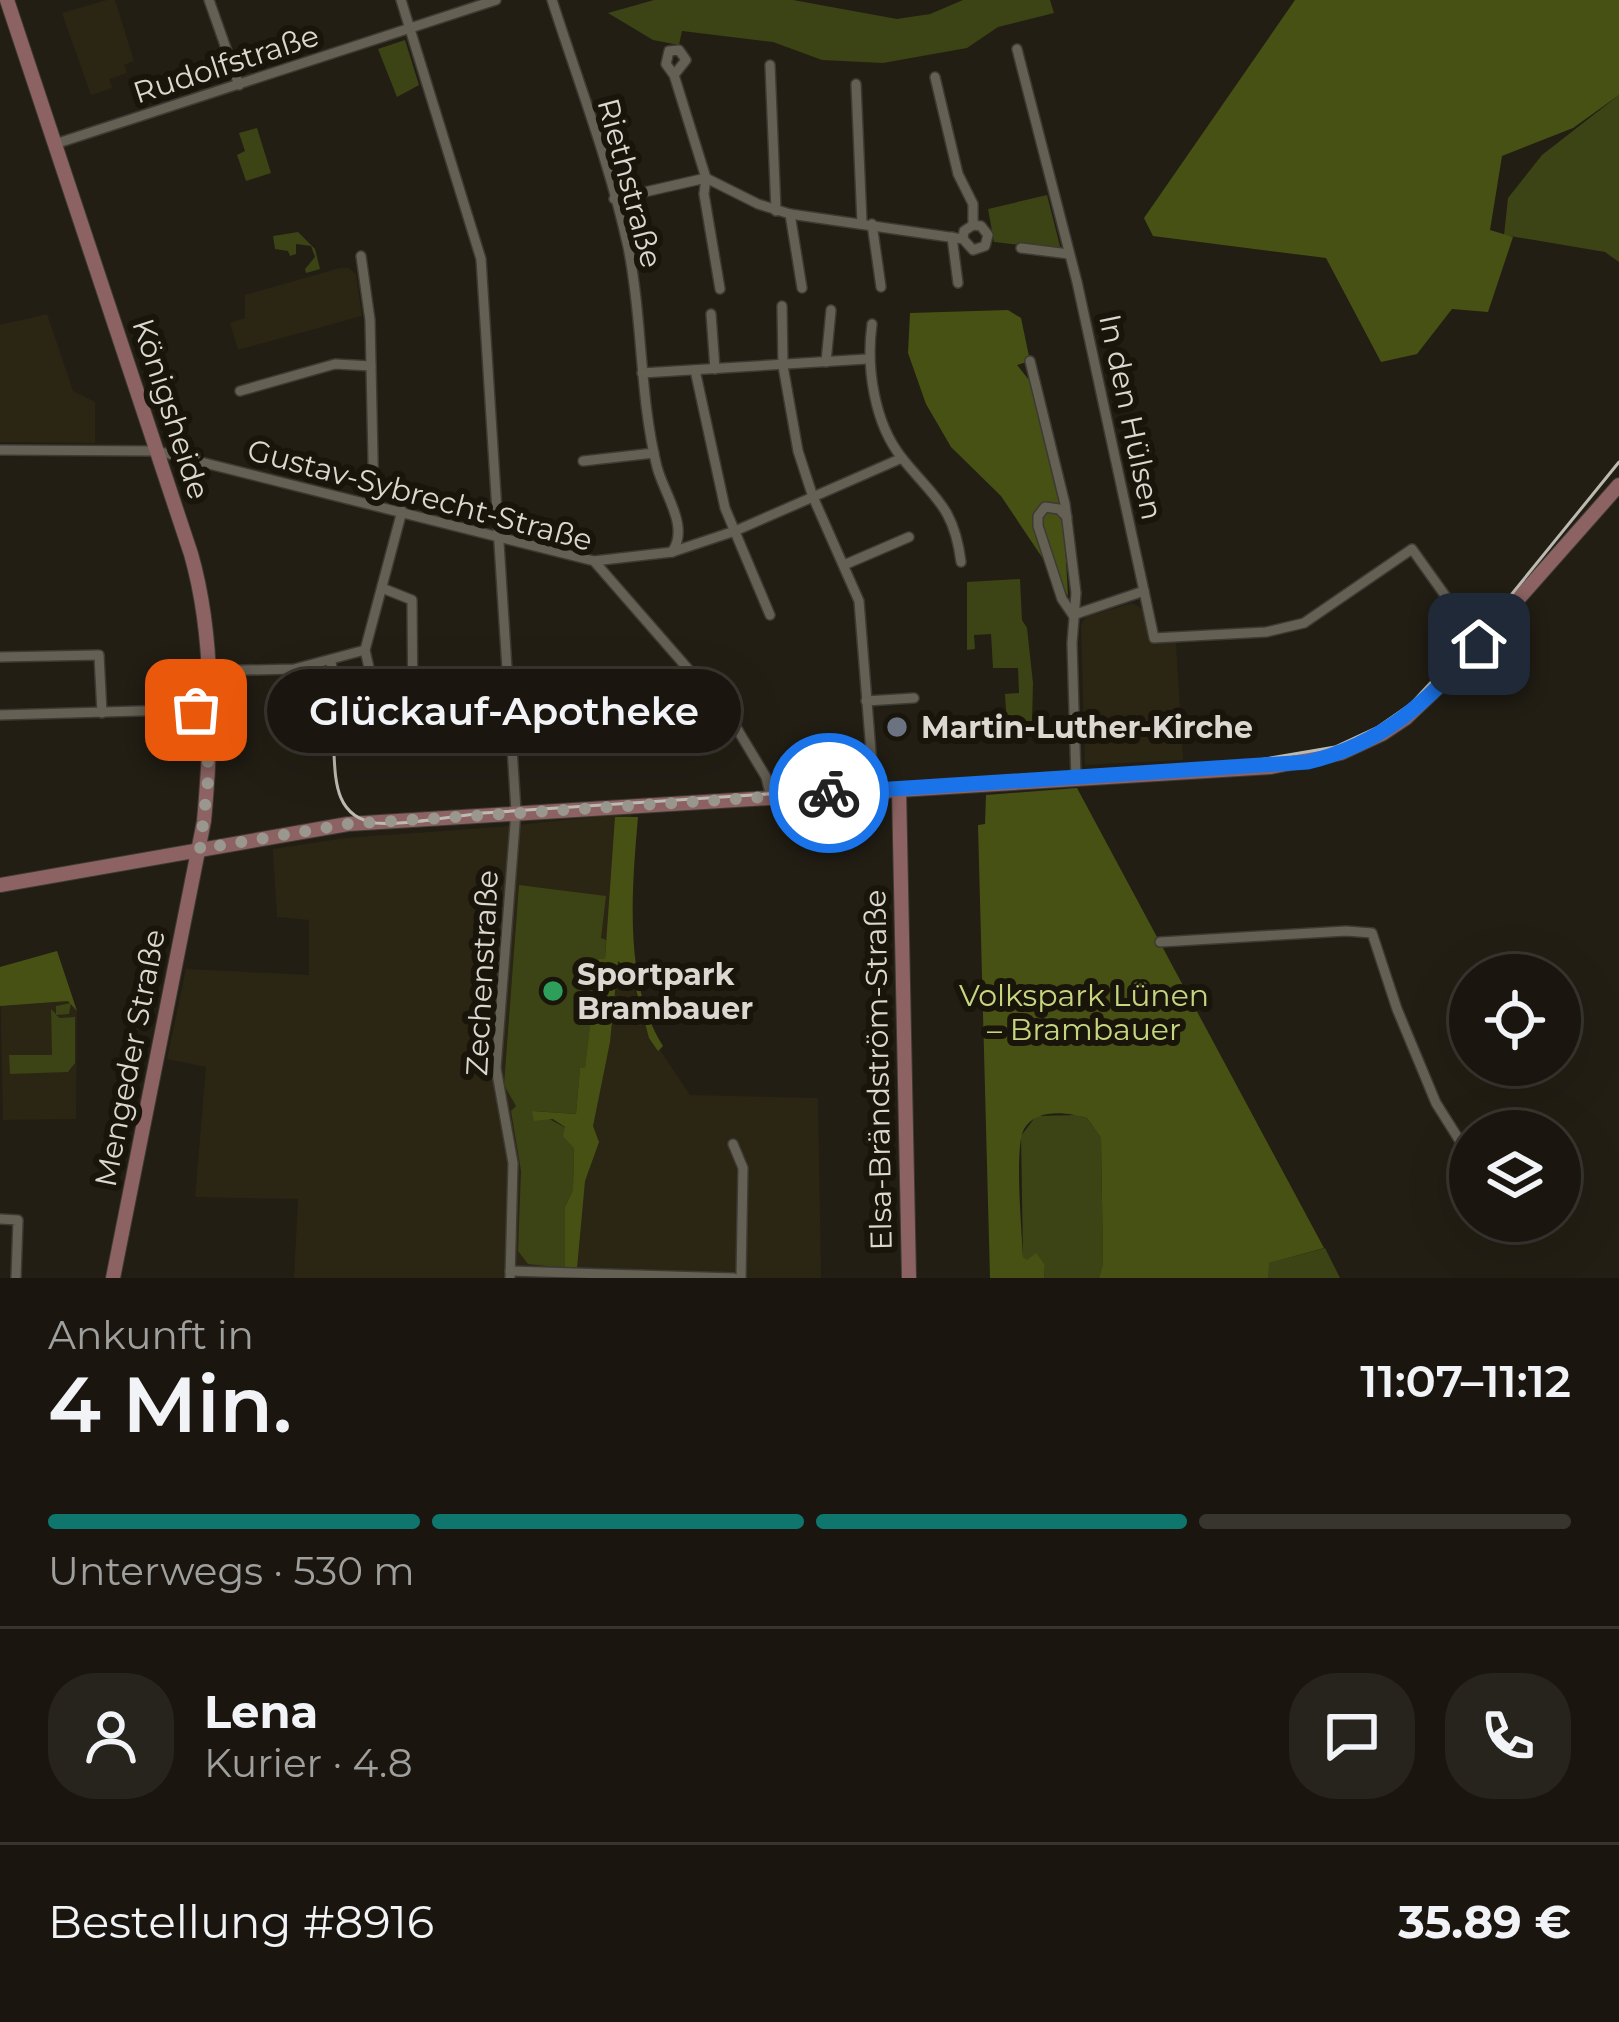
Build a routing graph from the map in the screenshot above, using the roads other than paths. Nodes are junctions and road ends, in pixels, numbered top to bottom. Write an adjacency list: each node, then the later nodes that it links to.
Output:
1 (8, 0): 6 (main road, Königsheide)
2 (209, 0): 13 (street)
3 (401, 0): 7 (street, Zechenstraße)
4 (496, 0): 7 (street)
5 (552, 0): 16 (street, Riethstraße)
6 (8, 26): 14 (main road, Königsheide)
7 (412, 28): 13 (street, Rudolfstraße); 54 (street, Zechenstraße)
8 (1017, 49): 23 (street, In den Hülsen)
9 (770, 65): 17 (street)
10 (674, 75): 15 (street)
11 (935, 77): 20 (street)
12 (856, 84): 19 (street)
13 (238, 85): 14 (street, Rudolfstraße)
14 (55, 144): 43 (main road, Königsheide)
15 (706, 178): 16 (street); 17 (street); 28 (street)
16 (614, 199): 40 (street, Riethstraße)
17 (776, 211): 18 (street)
18 (790, 214): 19 (street); 27 (street)
19 (867, 223): 21 (street); 26 (street)
20 (974, 225): 21 (street); 21 (street)
21 (957, 238): 25 (street)
22 (1021, 248): 23 (street)
23 (1069, 254): 60 (street, In den Hülsen)
24 (361, 256): 36 (street)
25 (958, 283)
26 (880, 287)
27 (802, 288)
28 (720, 289)
29 (782, 306): 37 (street)
30 (831, 310): 35 (street)
31 (711, 314): 38 (street)
32 (872, 324): 33 (street)
33 (867, 359): 35 (street); 45 (street)
34 (1030, 361): 51 (street)
35 (826, 362): 37 (street)
36 (371, 365): 41 (street); 49 (street)
37 (783, 366): 38 (street); 48 (street)
38 (715, 369): 39 (street)
39 (695, 370): 40 (street); 52 (street)
40 (642, 374): 44 (street, Riethstraße)
41 (240, 391)
42 (0, 450): 43 (street, Gustav-Sybrecht-Straße)
43 (158, 451): 49 (street, Gustav-Sybrecht-Straße); 67 (main road, Königsheide)
44 (654, 453): 46 (street); 55 (street, Riethstraße)
45 (902, 458): 48 (street); 57 (street)
46 (583, 461)
47 (1619, 484): 63 (main road)
48 (813, 497): 52 (street); 58 (street)
49 (374, 505): 50 (street, Gustav-Sybrecht-Straße)
50 (402, 511): 54 (street, Gustav-Sybrecht-Straße); 59 (street)
51 (1067, 517): 62 (street); 62 (street)
52 (735, 531): 55 (street); 61 (street)
53 (909, 537): 58 (street)
54 (500, 538): 56 (street, Gustav-Sybrecht-Straße); 75 (street, Zechenstraße)
55 (672, 553): 56 (street)
56 (594, 560): 68 (street, Gustav-Sybrecht-Straße)
57 (961, 562)
58 (844, 565): 70 (street)
59 (382, 588): 64 (street); 74 (street)
60 (1144, 591): 62 (street); 63 (street, In den Hülsen)
61 (770, 615)
62 (1073, 615): 77 (street)
63 (1479, 644): 77 (main road)
64 (365, 650): 66 (street); 76 (street)
65 (0, 657): 72 (street)
66 (331, 662): 67 (street); 76 (street)
67 (207, 671): 71 (main road, Königsheide)
68 (705, 686): 75 (street); 80 (street, Gustav-Sybrecht-Straße)
69 (914, 698): 70 (street)
70 (866, 701): 79 (street)
71 (208, 709): 72 (street); 82 (main road, Königsheide)
72 (102, 713): 73 (street)
73 (0, 715)
74 (415, 721): 75 (street); 76 (street)
75 (512, 724): 81 (street, Zechenstraße)
76 (382, 726)
77 (1076, 778): 78 (main road)
78 (899, 789): 79 (main road); 92 (main road, Elsa-Brändström-Straße)
79 (874, 790): 80 (main road)
80 (771, 797): 81 (main road)
81 (517, 813): 82 (main road); 88 (street, Zechenstraße)
82 (200, 849): 83 (main road); 90 (main road, Mengeder Straße)
83 (0, 885)
84 (1160, 942): 85 (street)
85 (1449, 1124)
86 (733, 1144): 91 (street)
87 (0, 1219): 89 (street)
88 (510, 1274): 91 (street)
89 (16, 1278)
90 (113, 1278)
91 (737, 1278)
92 (909, 1278)

